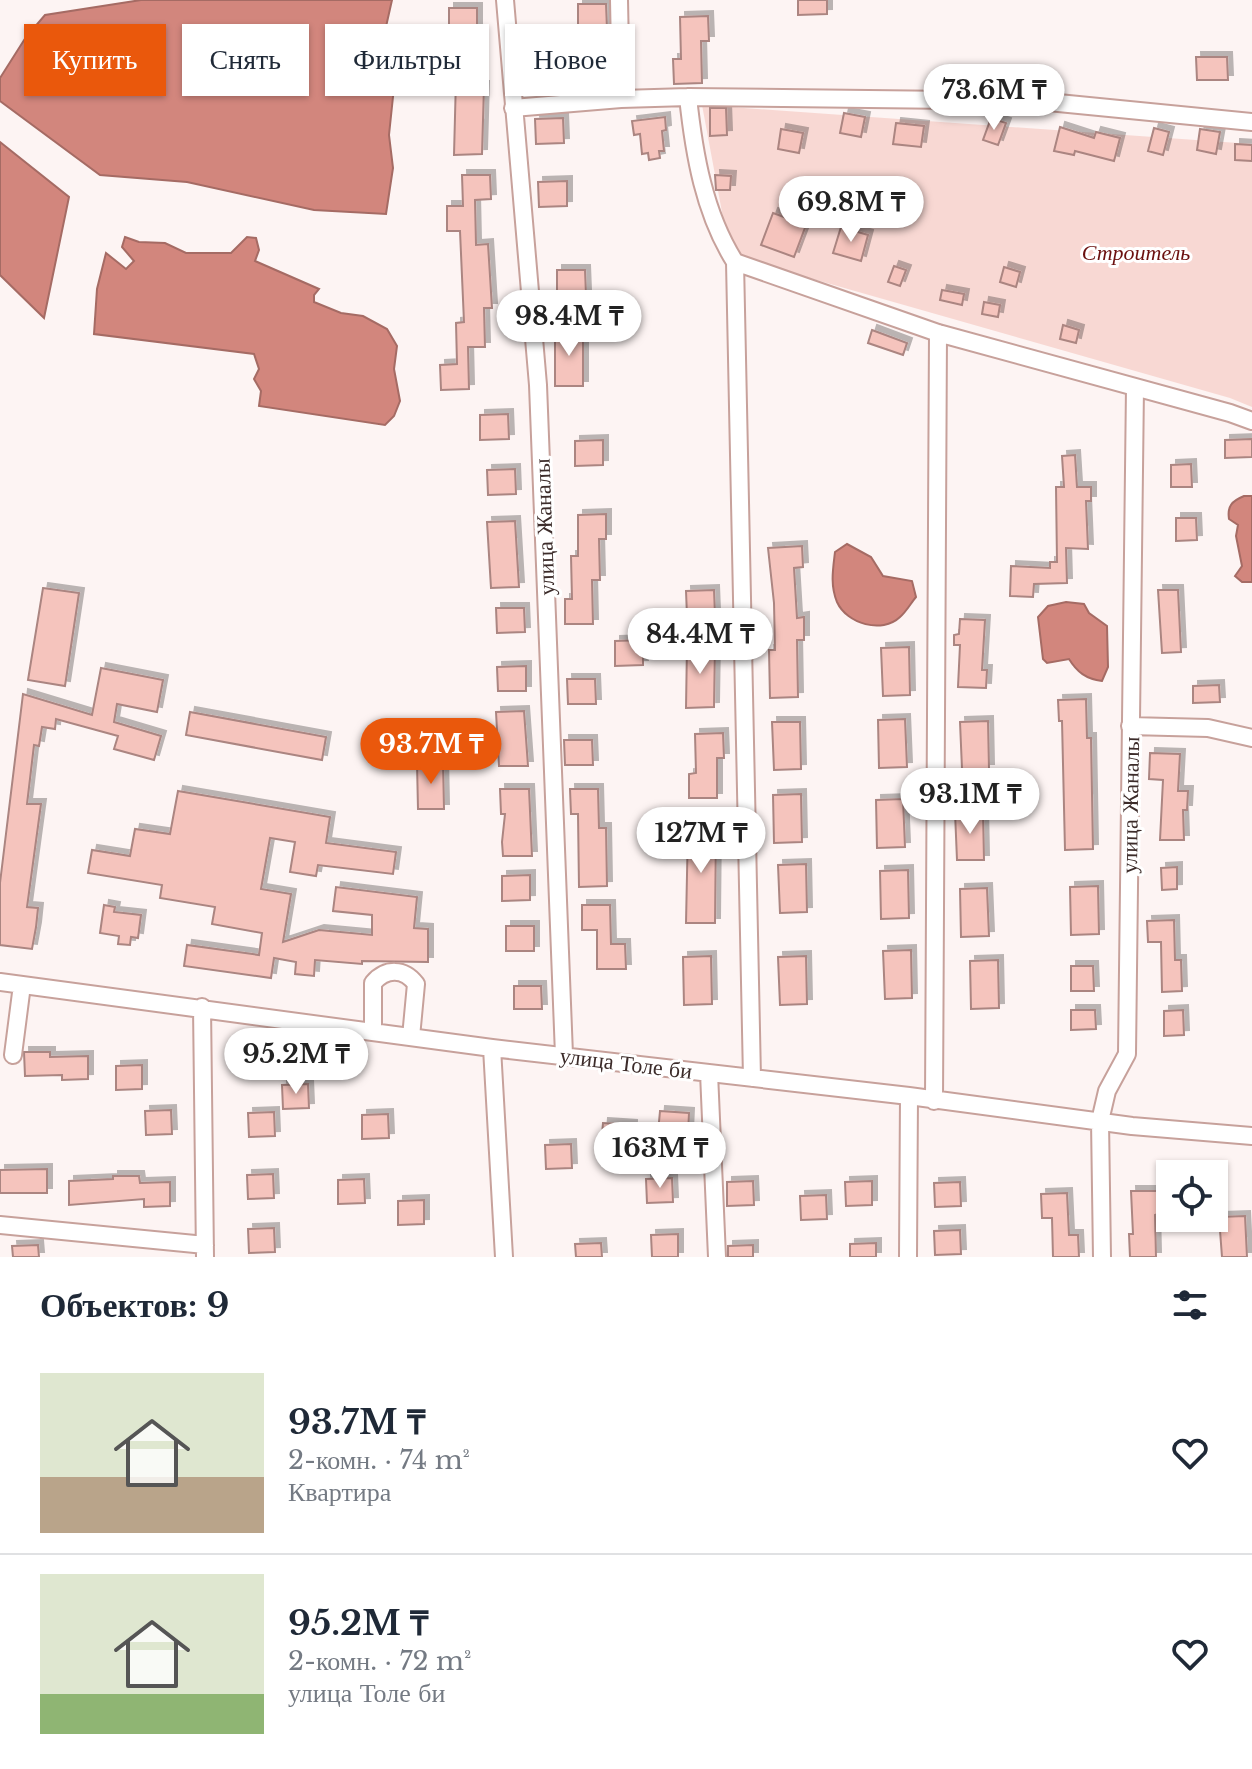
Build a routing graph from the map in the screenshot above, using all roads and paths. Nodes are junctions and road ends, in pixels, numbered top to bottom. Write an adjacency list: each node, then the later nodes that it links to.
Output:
1 (505, 0): 5 (street, улица Жаналы)
2 (619, 0): 4 (street)
3 (688, 97): 4 (street); 6 (street); 7 (street)
4 (621, 99): 5 (street)
5 (513, 108): 20 (street, улица Жаналы)
6 (1252, 122)
7 (735, 262): 8 (street); 22 (street)
8 (938, 333): 9 (street); 24 (street)
9 (1135, 387): 10 (street); 11 (street, улица Жаналы)
10 (1252, 421)
11 (1130, 726): 12 (street); 25 (street, улица Жаналы)
12 (1252, 738)
13 (0, 982): 14 (street, улица Толе би)
14 (22, 985): 15 (street, улица Толе би); 19 (street)
15 (202, 1007): 16 (street, улица Толе би); 28 (street)
16 (373, 1031): 17 (street, улица Толе би); 17 (street)
17 (411, 1037): 18 (street, улица Толе би)
18 (492, 1048): 20 (street, улица Толе би); 29 (street)
19 (13, 1055)
20 (564, 1055): 21 (street, улица Толе би)
21 (709, 1073): 22 (street, улица Толе би); 30 (street)
22 (752, 1078): 23 (street, улица Толе би)
23 (909, 1096): 24 (street, улица Толе би); 31 (street)
24 (934, 1101): 25 (street, улица Толе би)
25 (1100, 1121): 26 (street, улица Толе би); 32 (street, улица Жаналы)
26 (1252, 1136)
27 (0, 1225): 28 (street)
28 (205, 1251)
29 (504, 1257)
30 (717, 1257)
31 (908, 1257)
32 (1102, 1257)

